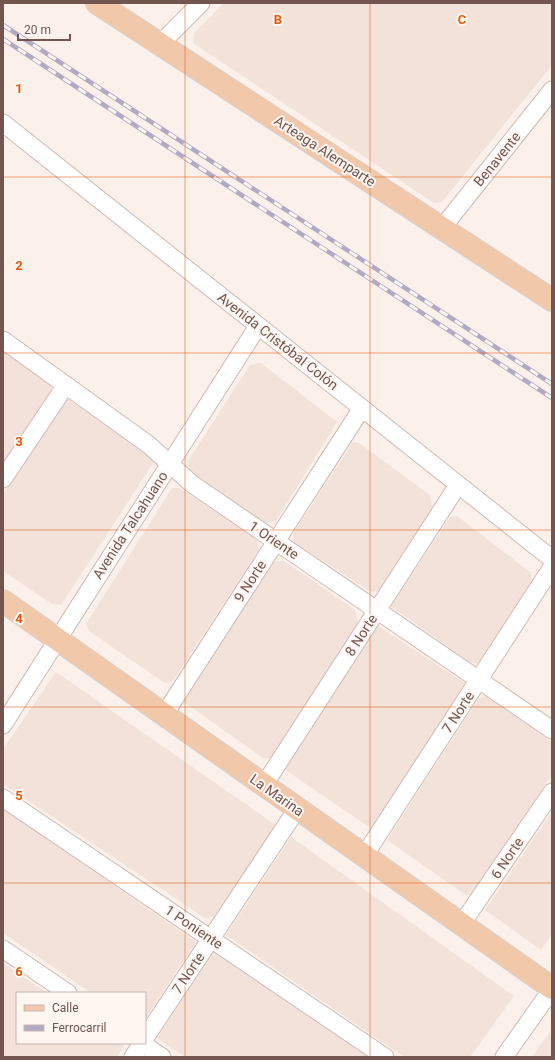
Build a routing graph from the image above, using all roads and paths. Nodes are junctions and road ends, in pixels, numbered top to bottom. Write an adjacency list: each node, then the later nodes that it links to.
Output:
1 (97, 3): 3 (main road, Arteaga Alemparte)
2 (201, 3): 3 (street)
3 (160, 44): 6 (main road, Arteaga Alemparte)
4 (552, 90): 6 (street, Benavente)
5 (3, 124): 8 (street, Avenida Cristóbal Colón)
6 (442, 228): 7 (main road, Arteaga Alemparte)
7 (552, 300)
8 (258, 326): 11 (street, Avenida Cristóbal Colón); 12 (street, Avenida Talcahuano)
9 (3, 340): 10 (street, 1 Oriente)
10 (66, 385): 12 (street, 1 Oriente); 13 (street)
11 (362, 408): 14 (street, Avenida Cristóbal Colón); 15 (street, 9 Norte)
12 (170, 464): 15 (street, 1 Oriente); 20 (street, Avenida Talcahuano)
13 (3, 479)
14 (458, 485): 16 (street, Avenida Cristóbal Colón); 19 (street, 8 Norte)
15 (276, 541): 19 (street, 1 Oriente); 22 (street, 9 Norte)
16 (552, 559)
17 (552, 567): 21 (street, 7 Norte)
18 (3, 601): 20 (main road, La Marina)
19 (377, 610): 21 (street, 1 Oriente); 25 (street, 8 Norte)
20 (58, 640): 22 (main road, La Marina); 23 (street, Avenida Talcahuano)
21 (478, 680): 24 (street, 1 Oriente); 29 (street, 7 Norte)
22 (164, 714): 25 (main road, La Marina)
23 (3, 725)
24 (552, 730)
25 (264, 785): 28 (main road, La Marina)
26 (552, 792): 30 (street, 6 Norte)
27 (3, 798): 31 (street, 1 Poniente)
28 (297, 809): 29 (main road, La Marina); 31 (street, 7 Norte)
29 (364, 856): 30 (main road, La Marina)
30 (461, 924): 33 (main road, La Marina)
31 (211, 939): 35 (street, 7 Norte); 40 (street, 1 Poniente)
32 (3, 949): 34 (street)
33 (552, 989): 41 (street)
34 (67, 992)
35 (146, 1036)
36 (141, 1044): 38 (street)
37 (143, 1044): 39 (street)
38 (133, 1057)
39 (162, 1057)
40 (385, 1057)
41 (504, 1057)

